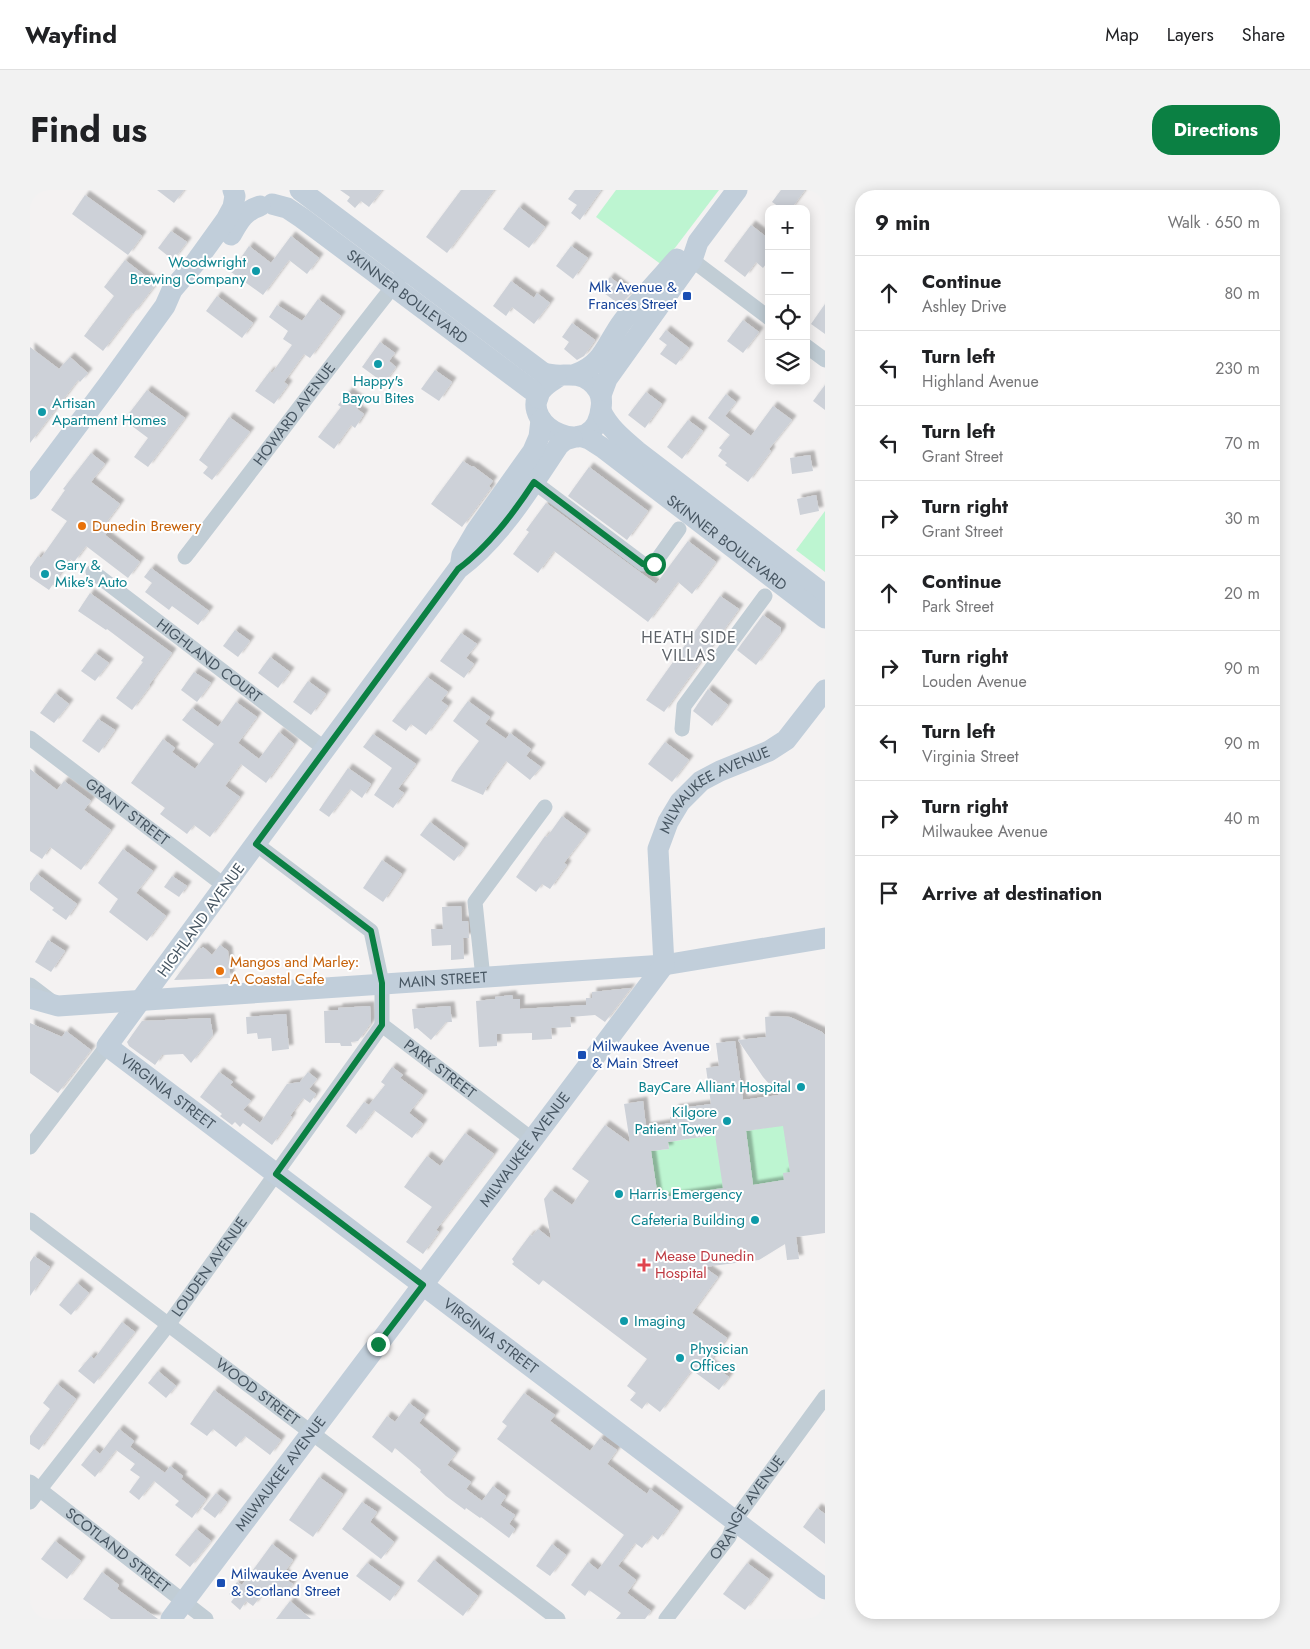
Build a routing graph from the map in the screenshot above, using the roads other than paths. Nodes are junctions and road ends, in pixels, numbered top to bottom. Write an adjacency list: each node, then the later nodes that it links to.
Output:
1 (234, 190): 5 (street, SKINNER BOULEVARD); 8 (street)
2 (288, 190): 5 (street)
3 (300, 190): 7 (street, SKINNER BOULEVARD)
4 (737, 190): 6 (street)
5 (266, 205): 7 (street, SKINNER BOULEVARD); 8 (street)
6 (695, 251): 9 (street); 12 (street); 14 (street)
7 (400, 278): 12 (street, SKINNER BOULEVARD); 13 (street, SKINNER BOULEVARD); 20 (street, HOWARD AVENUE)
8 (165, 306): 18 (street)
9 (765, 314)
10 (810, 349): 11 (street)
11 (825, 360)
12 (567, 375): 13 (street); 14 (street, SKINNER BOULEVARD)
13 (538, 398): 15 (street)
14 (601, 403): 16 (street); 23 (street, SKINNER BOULEVARD)
15 (541, 420): 16 (street, SKINNER BOULEVARD); 21 (street, HIGHLAND AVENUE)
16 (576, 437): 17 (street, HIGHLAND AVENUE); 25 (street, SKINNER BOULEVARD)
17 (534, 482): 19 (street); 21 (street, HIGHLAND AVENUE)
18 (30, 489)
19 (679, 529)
20 (185, 557)
21 (458, 569): 29 (street, HIGHLAND AVENUE)
22 (93, 572): 29 (street, HIGHLAND COURT)
23 (825, 595)
24 (765, 596): 27 (street)
25 (825, 618)
26 (825, 690): 34 (street, MILWAUKEE AVENUE)
27 (682, 729)
28 (30, 738): 32 (street, GRANT STREET)
29 (325, 749): 31 (street, HIGHLAND AVENUE)
30 (546, 807): 35 (street)
31 (256, 844): 32 (street, HIGHLAND AVENUE); 36 (street)
32 (225, 886): 39 (street, HIGHLAND AVENUE)
33 (825, 938): 34 (street, MAIN STREET)
34 (664, 965): 35 (street, MAIN STREET); 43 (street, MILWAUKEE AVENUE)
35 (484, 978): 36 (street, MAIN STREET)
36 (382, 983): 39 (street, MAIN STREET); 41 (street)
37 (30, 985): 40 (street)
38 (30, 998): 40 (street, MAIN STREET)
39 (142, 1001): 40 (street, MAIN STREET); 42 (street, HIGHLAND AVENUE)
40 (58, 1006)
41 (382, 1025): 43 (street, PARK STREET); 45 (street, LOUDEN AVENUE)
42 (107, 1046): 44 (street, HIGHLAND AVENUE); 45 (street, VIRGINIA STREET)
43 (533, 1140): 47 (street, MILWAUKEE AVENUE)
44 (30, 1147)
45 (276, 1174): 47 (street, VIRGINIA STREET); 48 (street, LOUDEN AVENUE)
46 (30, 1220): 48 (street, WOOD STREET)
47 (423, 1285): 50 (street, MILWAUKEE AVENUE); 53 (street, VIRGINIA STREET)
48 (168, 1325): 50 (street, WOOD STREET); 51 (street, LOUDEN AVENUE)
49 (825, 1397): 53 (street, ORANGE AVENUE)
50 (312, 1433): 55 (street, MILWAUKEE AVENUE); 58 (street, WOOD STREET)
51 (35, 1486): 52 (street, LOUDEN AVENUE); 55 (street, SCOTLAND STREET)
52 (30, 1502)
53 (735, 1520): 54 (street, VIRGINIA STREET); 59 (street, ORANGE AVENUE)
54 (825, 1589)
55 (184, 1602): 56 (street, MILWAUKEE AVENUE); 57 (street, SCOTLAND STREET)
56 (171, 1619)
57 (206, 1619)
58 (558, 1619)
59 (666, 1619)

